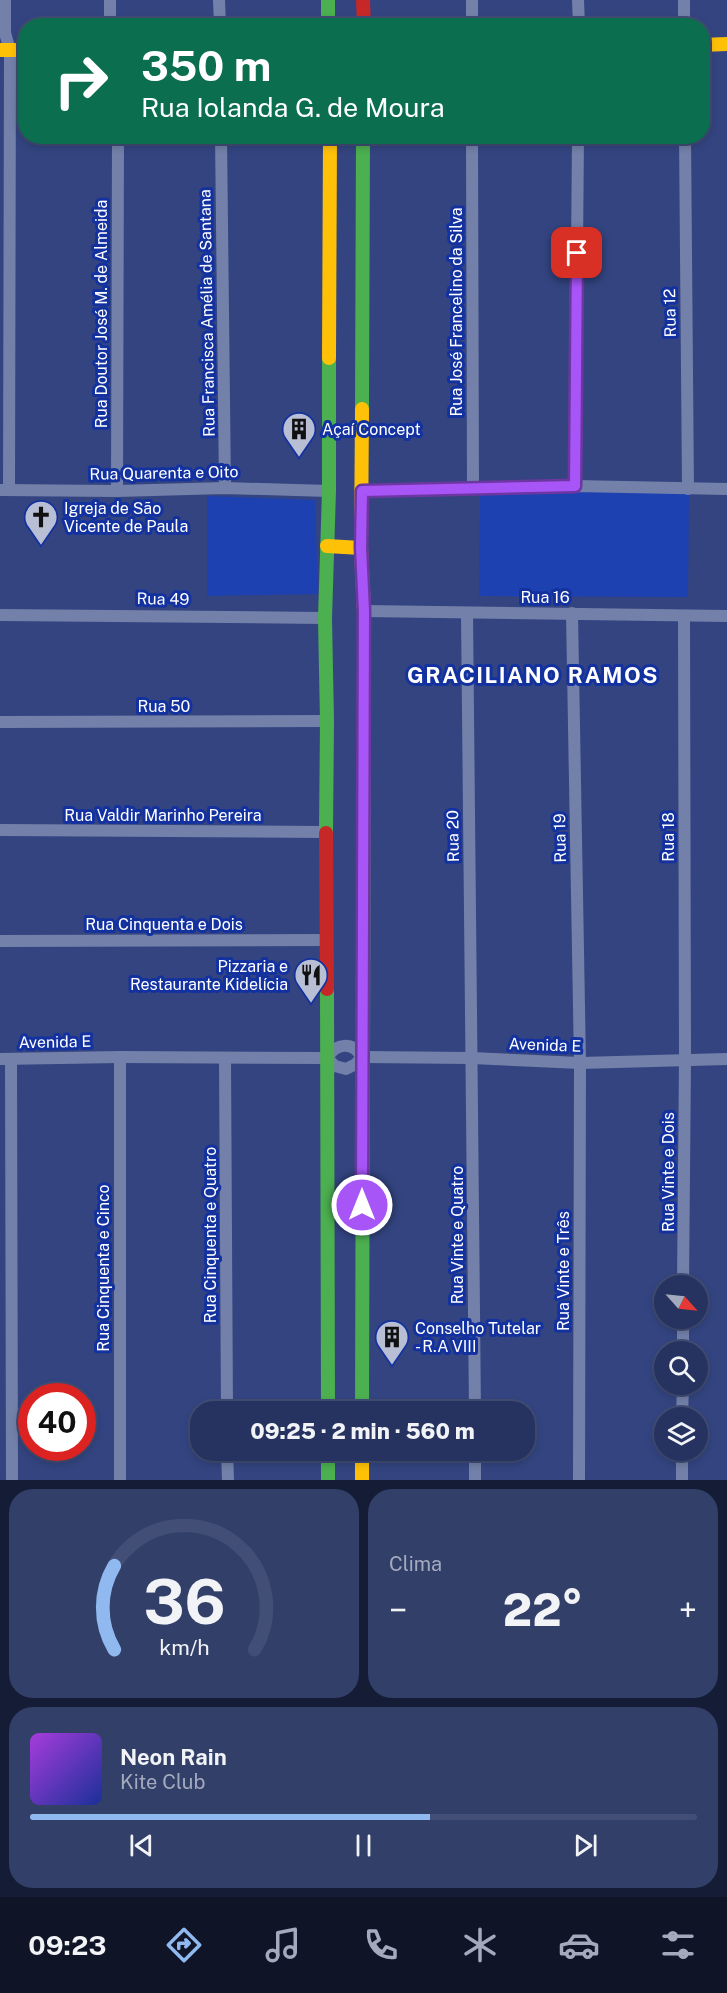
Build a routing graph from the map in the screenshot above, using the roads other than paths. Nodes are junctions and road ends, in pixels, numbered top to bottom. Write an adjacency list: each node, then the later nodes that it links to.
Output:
1 (5, 0): 18 (street)
2 (110, 0): 9 (street)
3 (219, 0): 10 (street)
4 (328, 0): 11 (street)
5 (363, 0): 12 (street)
6 (472, 0): 13 (street)
7 (578, 0): 14 (street)
8 (684, 0): 15 (street)
9 (110, 18)
10 (220, 18)
11 (328, 18)
12 (364, 18)
13 (472, 18)
14 (579, 18)
15 (684, 18)
16 (710, 45): 17 (street)
17 (727, 45)
18 (5, 50): 31 (street)
19 (118, 144): 33 (street, Rua Doutor José M. de Almeida)
20 (221, 144): 28 (street, Rua Francisca Amélia de Santana)
21 (330, 144): 32 (street)
22 (363, 144): 34 (street)
23 (472, 144): 27 (street, Rua José Francelino da Silva)
24 (578, 144): 26 (street)
25 (685, 144): 29 (street, Rua 12)
26 (575, 486): 27 (street); 29 (street)
27 (474, 487): 34 (street)
28 (225, 488): 32 (street, Rua Quarenta e Oito); 33 (street, Rua Quarenta e Oito)
29 (688, 489): 30 (street)
30 (727, 489)
31 (5, 490): 33 (street, Rua Quarenta e Oito)
32 (329, 490): 35 (street)
33 (117, 491)
34 (362, 491): 36 (street)
35 (327, 546): 36 (street); 43 (street)
36 (361, 548): 37 (street)
37 (364, 611): 38 (street, Rua 16); 51 (street)
38 (467, 613): 39 (street, Rua 16); 55 (street, Rua 20)
39 (572, 613): 41 (street, Rua 16); 58 (street, Rua 19)
40 (0, 615): 43 (street, Rua 49)
41 (684, 616): 42 (street, Rua 16); 56 (street, Rua 18)
42 (727, 616)
43 (325, 618): 44 (street)
44 (327, 721): 45 (street, Rua 50); 47 (street)
45 (0, 722)
46 (0, 830): 47 (street, Rua Valdir Marinho Pereira)
47 (326, 832): 48 (street)
48 (327, 940): 49 (street, Rua Cinquenta e Dois); 53 (street)
49 (0, 941)
50 (120, 1057): 52 (street, Avenida E); 54 (street, Avenida E); 70 (street, Rua Cinquenta e Cinco)
51 (362, 1057): 53 (street, Avenida E); 53 (street, Avenida E); 55 (street, Avenida E); 62 (street)
52 (225, 1058): 53 (street, Avenida E); 60 (street, Rua Cinquenta e Quatro)
53 (327, 1058): 61 (street)
54 (6, 1059): 69 (street)
55 (472, 1059): 58 (street, Avenida E); 63 (street, Rua Vinte e Quatro)
56 (685, 1059): 57 (street, Avenida E); 58 (street, Avenida E); 59 (street, Rua Vinte e Dois)
57 (727, 1059)
58 (580, 1063): 75 (street, Rua Vinte e Três)
59 (683, 1275)
60 (227, 1401)
61 (328, 1401)
62 (362, 1401)
63 (475, 1401)
64 (227, 1461): 71 (street)
65 (328, 1461): 72 (street)
66 (362, 1461): 73 (street)
67 (475, 1461): 74 (street)
68 (682, 1461): 76 (street)
69 (12, 1480)
70 (120, 1480)
71 (228, 1480)
72 (328, 1480)
73 (363, 1480)
74 (475, 1480)
75 (579, 1480)
76 (682, 1480)

